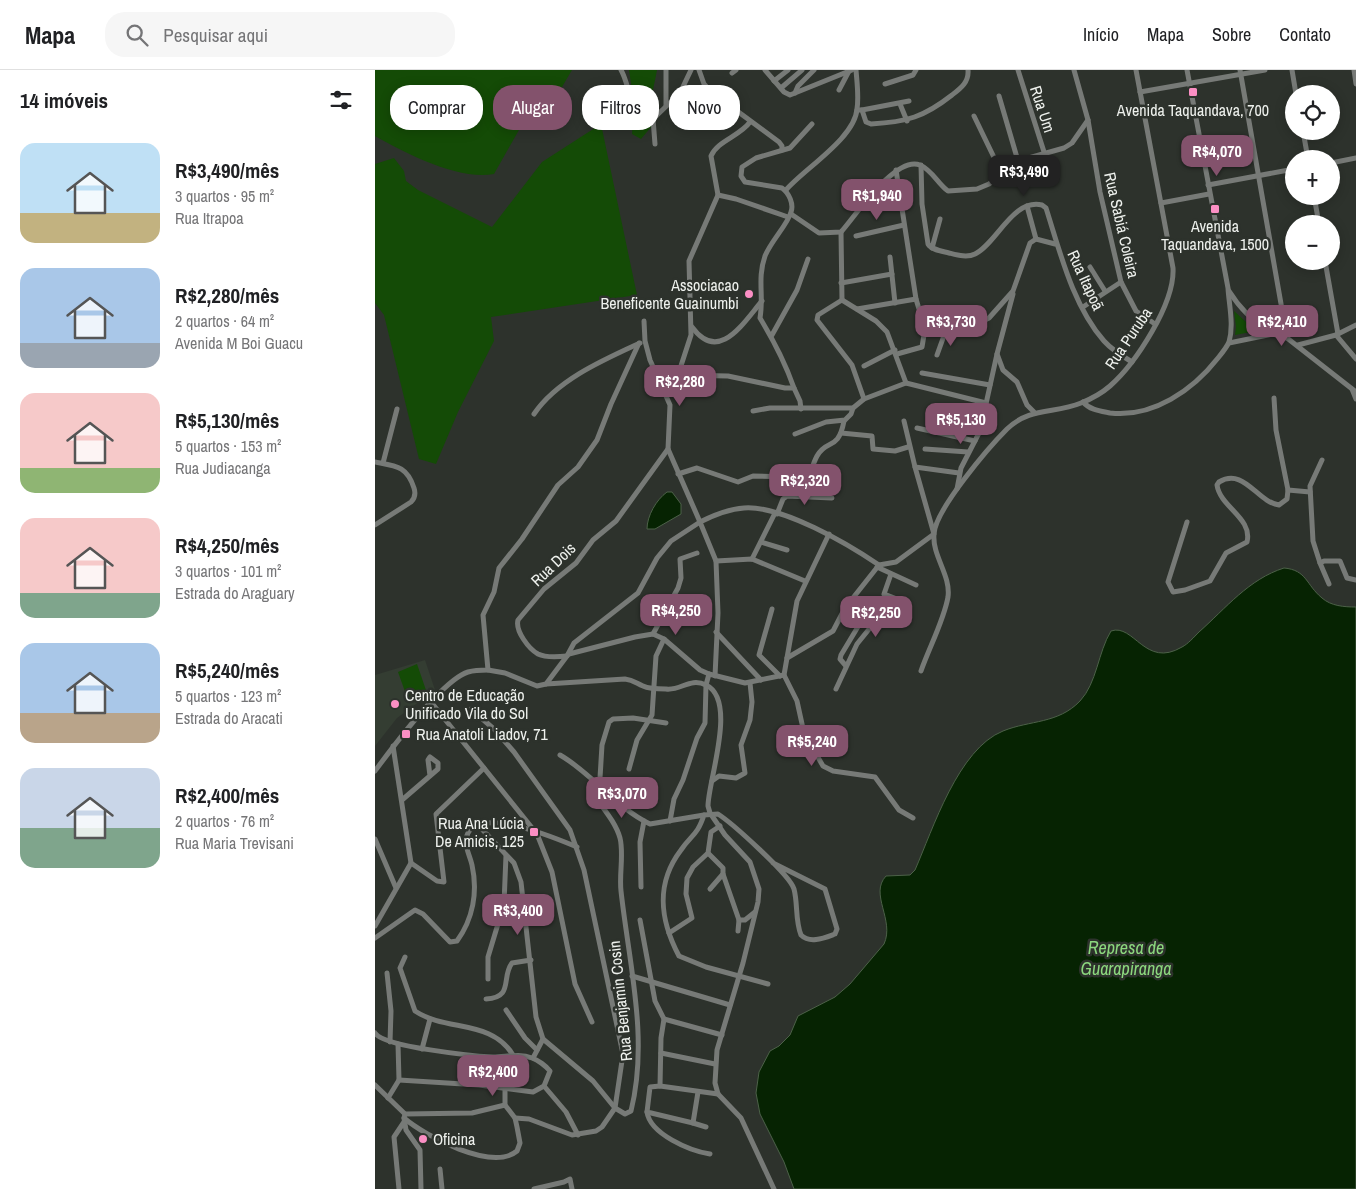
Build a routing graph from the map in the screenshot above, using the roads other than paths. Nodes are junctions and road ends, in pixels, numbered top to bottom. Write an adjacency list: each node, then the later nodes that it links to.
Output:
1 (621, 70): 25 (street)
2 (666, 70): 34 (street)
3 (691, 70): 34 (street)
4 (699, 70): 40 (street)
5 (765, 70): 21 (street)
6 (788, 70): 21 (street)
7 (802, 70): 27 (street)
8 (814, 70): 30 (street)
9 (851, 70): 28 (street); 30 (street)
10 (856, 70): 35 (street)
11 (916, 70): 23 (street)
12 (968, 70): 39 (street)
13 (1017, 70): 45 (street, Rua Um)
14 (1074, 70): 38 (street)
15 (1136, 70): 29 (street, Rua Puruba)
16 (1187, 70): 22 (street)
17 (1265, 70): 20 (street)
18 (1292, 70): 26 (street)
19 (1354, 70): 24 (street)
20 (1240, 72): 22 (street); 53 (street)
21 (774, 81): 27 (street)
22 (1190, 83): 29 (street); 54 (street)
23 (885, 84)
24 (1356, 84)
25 (627, 85)
26 (1294, 85)
27 (781, 88): 30 (street)
28 (839, 90)
29 (1140, 92): 58 (street, Rua Puruba)
30 (795, 93)
31 (999, 96): 47 (street)
32 (909, 101): 33 (street)
33 (899, 104): 35 (street); 39 (street)
34 (667, 105): 36 (street)
35 (860, 110): 39 (street); 55 (street)
36 (659, 113)
37 (973, 116): 52 (street)
38 (1087, 120): 45 (street); 73 (street, Rua Sabiá Coleira)
39 (907, 121)
40 (750, 122): 44 (street); 57 (street)
41 (812, 124): 44 (street)
42 (654, 130): 43 (street)
43 (655, 144)
44 (781, 150): 55 (street)
45 (1045, 155): 47 (street)
46 (1356, 158): 48 (street)
47 (1018, 161): 52 (street)
48 (1340, 161)
49 (921, 165): 50 (street); 52 (street); 67 (street)
50 (896, 170): 62 (street); 63 (street)
51 (1285, 171): 53 (street)
52 (1002, 174)
53 (1259, 175): 54 (street); 95 (street)
54 (1208, 185): 56 (street)
55 (786, 190): 60 (street)
56 (1209, 194): 58 (street); 75 (street)
57 (718, 195): 60 (street); 89 (street)
58 (1161, 203): 87 (street, Rua Puruba)
59 (1027, 206): 65 (street); 66 (street); 67 (street)
60 (789, 216): 63 (street); 80 (street)
61 (940, 220): 67 (street)
62 (904, 224): 64 (street); 78 (street)
63 (841, 232): 74 (street)
64 (856, 236)
65 (1036, 239): 66 (street, Rua Itapoã); 76 (street)
66 (1055, 244): 82 (street, Rua Itapoã)
67 (932, 248)
68 (890, 257): 72 (street)
69 (808, 258): 94 (street)
70 (1090, 267): 77 (street)
71 (1326, 270): 93 (street)
72 (892, 274): 74 (street); 81 (street)
73 (1121, 282): 77 (street); 87 (street, Rua Sabiá Coleira)
74 (841, 283): 79 (street)
75 (1228, 288): 92 (street); 98 (street)
76 (1013, 291): 91 (street); 101 (street)
77 (1105, 291): 82 (street)
78 (916, 299): 81 (street); 90 (street)
79 (842, 300): 83 (street); 114 (street)
80 (762, 301): 84 (street); 85 (street)
81 (895, 303): 83 (street)
82 (1083, 306): 104 (street, Rua Itapoã)
83 (856, 309): 100 (street)
84 (750, 315): 85 (street); 89 (street)
85 (760, 318): 94 (street)
86 (644, 321): 96 (street)
87 (1155, 324): 104 (street, Rua Puruba)
88 (1356, 325): 93 (street)
89 (692, 327): 107 (street)
90 (925, 329): 91 (street); 100 (street)
91 (946, 330): 102 (street)
92 (1273, 334): 95 (street); 98 (street)
93 (1337, 334): 99 (street); 103 (street)
94 (771, 335): 111 (street)
95 (1287, 338): 99 (street)
96 (645, 341): 97 (street); 110 (street)
97 (639, 343): 123 (street); 174 (street)
98 (1229, 343): 116 (street)
99 (1298, 345): 112 (street)
100 (896, 352): 105 (street); 108 (street)
101 (997, 354): 109 (street); 122 (street)
102 (937, 355)
103 (1356, 359)
104 (1132, 362): 116 (street, Rua Puruba)
105 (864, 366)
106 (922, 373): 109 (street)
107 (678, 375): 110 (street); 111 (street)
108 (906, 383): 114 (street); 117 (street)
109 (989, 385): 117 (street)
110 (663, 388): 131 (street)
111 (794, 388): 120 (street)
112 (1354, 390): 115 (street)
113 (1274, 398): 142 (street)
114 (864, 399): 118 (street)
115 (1356, 399)
116 (1083, 402): 122 (street, Rua Puruba)
117 (986, 403): 129 (street)
118 (853, 408): 120 (street); 124 (street)
119 (397, 409): 136 (street)
120 (801, 410): 121 (street)
121 (753, 411)
122 (1034, 412): 141 (street, Rua Puruba)
123 (534, 414)
124 (844, 421): 127 (street); 128 (street)
125 (904, 421): 130 (street)
126 (917, 428): 129 (street)
127 (841, 433): 130 (street); 140 (street)
128 (795, 434)
129 (975, 441): 133 (street)
130 (908, 447): 137 (street)
131 (668, 449): 139 (street); 171 (street, Rua Dois)
132 (925, 449): 133 (street)
133 (968, 452): 138 (street)
134 (1322, 460): 143 (street)
135 (375, 462): 136 (street)
136 (383, 463): 149 (street)
137 (915, 467): 138 (street); 151 (street)
138 (959, 473): 141 (street)
139 (678, 474): 140 (street); 147 (street)
140 (804, 490): 144 (street)
141 (957, 490): 151 (street, Rua Puruba)
142 (1288, 490): 143 (street); 148 (street)
143 (1310, 492): 157 (street)
144 (800, 496): 145 (street); 146 (street)
145 (832, 498)
146 (776, 513): 147 (street); 150 (street); 152 (street)
147 (700, 522): 156 (street); 171 (street)
148 (1187, 522)
149 (375, 526)
150 (829, 534): 158 (street); 161 (street)
151 (934, 534): 158 (street); 175 (street)
152 (761, 542): 153 (street); 155 (street)
153 (787, 550)
154 (697, 553): 169 (street)
155 (752, 559): 156 (street); 161 (street)
156 (716, 561): 168 (street)
157 (1320, 563): 160 (street); 162 (street)
158 (878, 566): 159 (street); 166 (street)
159 (891, 574): 163 (street); 164 (street)
160 (1356, 580)
161 (805, 581): 172 (street)
162 (1329, 584)
163 (916, 585)
164 (897, 599)
165 (772, 608): 177 (street)
166 (845, 608): 167 (street); 172 (street)
167 (862, 620): 173 (street); 173 (street)
168 (716, 631): 176 (street); 178 (street)
169 (653, 634): 170 (street); 171 (street, Rua Dois)
170 (664, 638): 176 (street); 182 (street)
171 (568, 655): 180 (street)
172 (787, 658): 177 (street)
173 (846, 666): 183 (street)
174 (488, 670): 180 (street); 184 (street)
175 (921, 672)
176 (712, 675): 179 (street); 181 (street)
177 (782, 675): 178 (street); 200 (street)
178 (761, 680): 179 (street)
179 (751, 682): 197 (street)
180 (546, 684): 182 (street)
181 (706, 685): 182 (street); 197 (street); 202 (street)
182 (653, 688): 188 (street)
183 (836, 689)
184 (431, 702): 186 (street); 187 (street)
185 (471, 709): 207 (street)
186 (437, 711): 187 (street); 192 (street)
187 (419, 717): 190 (street)
188 (650, 719): 189 (street); 193 (street); 196 (street)
189 (666, 723)
190 (393, 746): 194 (street); 198 (street)
191 (560, 755): 196 (street)
192 (484, 768): 205 (street); 210 (street)
193 (629, 769)
194 (375, 771)
195 (430, 776): 198 (street)
196 (597, 782): 201 (street); 227 (street, Rua Benjamin Cosin)
197 (712, 782): 199 (street)
198 (402, 800): 210 (street)
199 (707, 814): 202 (street); 204 (street); 211 (street); 221 (street)
200 (913, 818)
201 (644, 821): 202 (street); 213 (street)
202 (670, 821)
203 (478, 825): 205 (street); 209 (street); 222 (street)
204 (719, 826): 208 (street); 216 (street)
205 (535, 831): 207 (street); 236 (street)
206 (375, 839): 214 (street)
207 (577, 847): 257 (street)
208 (708, 852): 212 (street); 221 (street)
209 (506, 855): 224 (street); 228 (street)
210 (411, 863): 214 (street)
211 (773, 864): 211 (street)
212 (723, 874): 215 (street); 218 (street)
213 (641, 887)
214 (397, 888): 219 (street)
215 (710, 889)
216 (756, 910): 218 (street); 226 (street)
217 (641, 920): 229 (street)
218 (739, 920): 220 (street)
219 (375, 926)
220 (738, 931)
221 (669, 933): 226 (street)
222 (375, 938)
223 (405, 957): 234 (street)
224 (531, 960): 231 (street); 239 (street)
225 (387, 973): 240 (street)
226 (739, 975): 230 (street); 232 (street)
227 (632, 976): 229 (street); 257 (street, Rua Benjamin Cosin)
228 (488, 979)
229 (651, 982): 232 (street); 235 (street)
230 (768, 984)
231 (486, 999)
232 (729, 1005): 238 (street)
233 (506, 1010): 243 (street)
234 (430, 1019): 242 (street); 245 (street)
235 (665, 1019): 238 (street); 244 (street)
236 (592, 1022)
237 (375, 1033): 240 (street)
238 (722, 1035): 247 (street)
239 (543, 1039): 243 (street); 257 (street)
240 (390, 1042): 241 (street)
241 (398, 1044): 242 (street); 248 (street)
242 (422, 1049): 245 (street)
243 (537, 1050): 246 (street)
244 (661, 1053): 247 (street); 251 (street)
245 (513, 1055): 246 (street)
246 (533, 1058): 250 (street)
247 (715, 1064): 254 (street)
248 (399, 1080): 252 (street); 255 (street)
249 (375, 1085): 255 (street)
250 (544, 1086): 252 (street); 263 (street)
251 (660, 1086): 253 (street); 258 (street)
252 (505, 1088): 256 (street)
253 (698, 1092): 254 (street); 261 (street)
254 (718, 1094): 272 (street)
255 (388, 1098): 259 (street)
256 (505, 1105): 259 (street); 260 (street)
257 (615, 1108): 263 (street)
258 (647, 1112): 261 (street); 264 (street)
259 (404, 1118): 260 (street); 267 (street); 268 (street)
260 (515, 1118): 263 (street)
261 (693, 1123): 262 (street)
262 (706, 1127)
263 (578, 1136)
264 (710, 1154)
265 (440, 1169): 269 (street)
266 (544, 1188): 270 (street); 271 (street)
267 (399, 1189)
268 (421, 1189)
269 (442, 1189)
270 (534, 1189)
271 (573, 1189)
272 (774, 1189)

